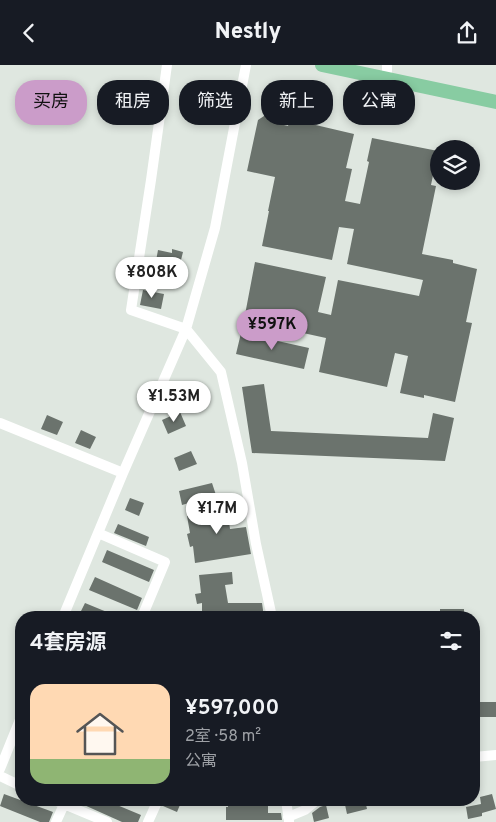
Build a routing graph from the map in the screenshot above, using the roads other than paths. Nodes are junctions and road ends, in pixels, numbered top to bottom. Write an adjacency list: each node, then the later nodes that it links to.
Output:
1 (167, 65): 8 (street)
2 (246, 65): 8 (street)
3 (322, 65): 5 (main road)
4 (362, 65): 5 (main road)
5 (386, 71): 6 (main road); 7 (main road)
6 (496, 93)
7 (496, 102)
8 (186, 329): 10 (street); 14 (street)
9 (0, 423): 10 (street)
10 (123, 473): 11 (street)
11 (98, 533): 12 (street); 13 (street)
12 (66, 611)
13 (145, 611)
14 (271, 611)
15 (15, 732): 18 (street)
16 (496, 755): 17 (street)
17 (480, 756)
18 (0, 769)
19 (0, 776): 20 (street)
20 (15, 783)
21 (63, 806): 27 (street)
22 (73, 806): 28 (street)
23 (155, 806): 29 (street)
24 (287, 806): 26 (street)
25 (310, 806): 26 (street)
26 (289, 819)
27 (56, 822)
28 (107, 822)
29 (148, 822)

